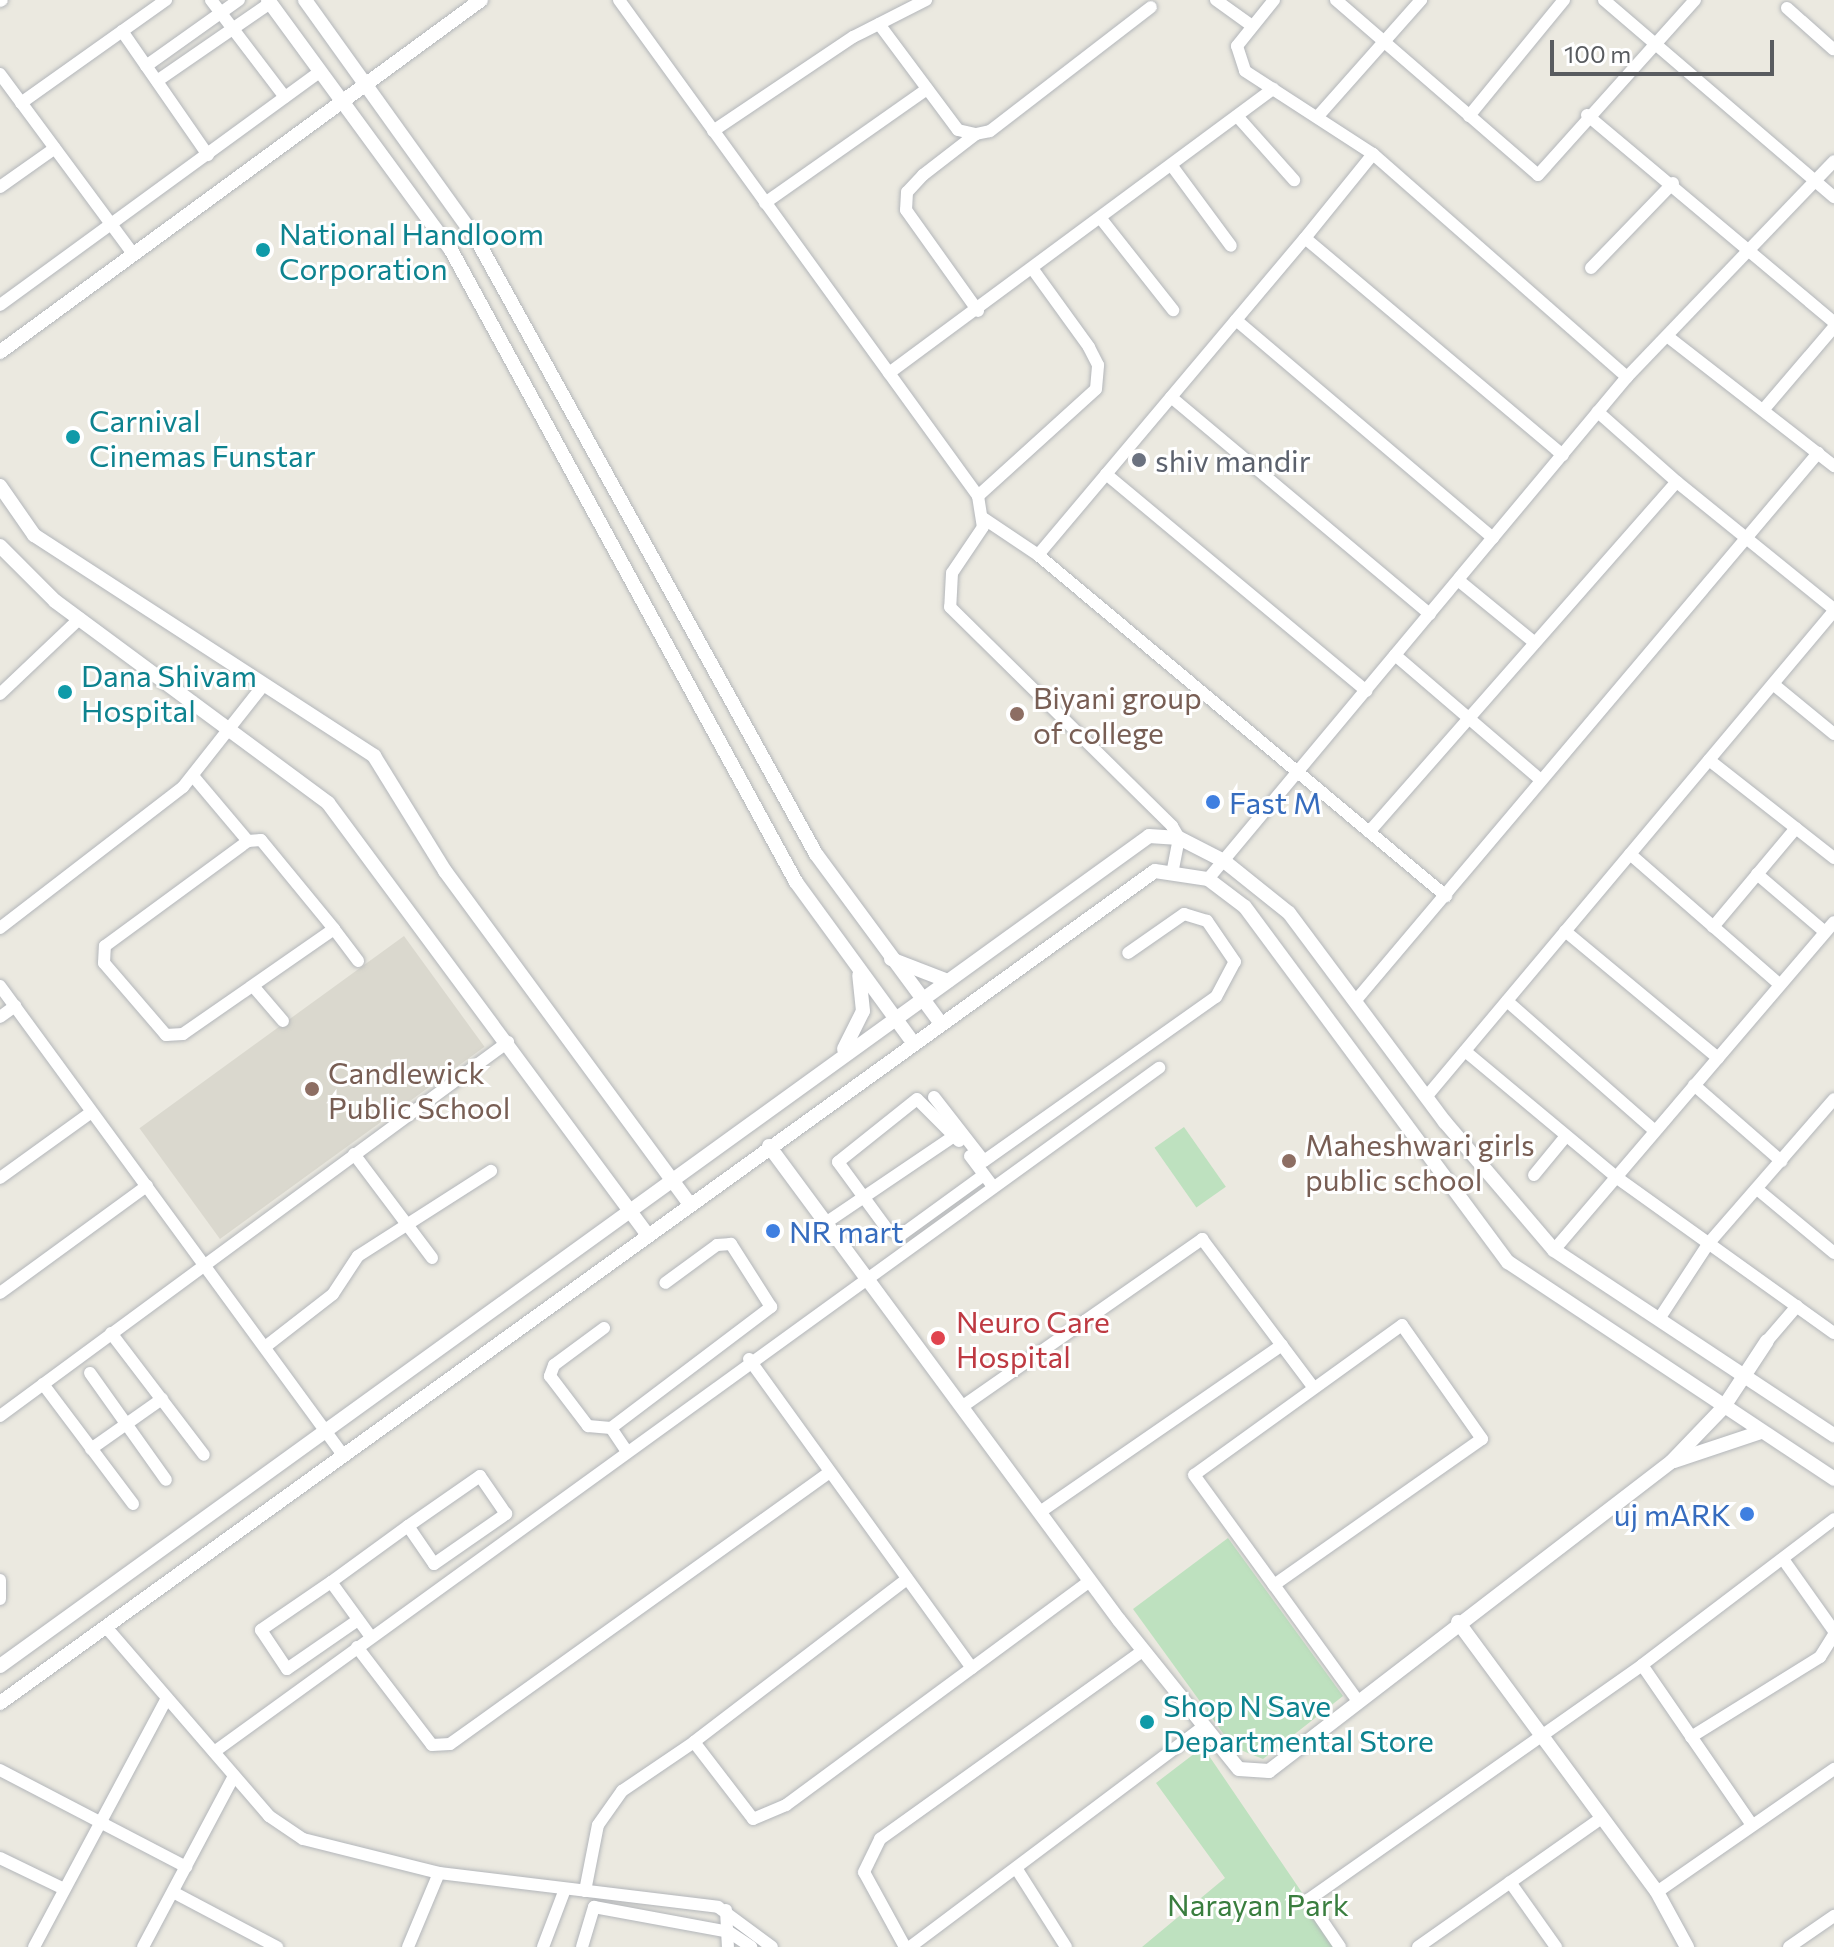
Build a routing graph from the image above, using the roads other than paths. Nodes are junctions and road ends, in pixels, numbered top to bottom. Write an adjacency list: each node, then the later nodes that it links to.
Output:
1 (166, 0): 22 (street)
2 (211, 0): 18 (street)
3 (239, 0): 18 (street)
4 (305, 0): 30 (street)
5 (481, 0): 30 (street)
6 (619, 0): 40 (street)
7 (926, 0): 19 (street)
8 (1216, 0): 20 (street)
9 (1274, 0): 20 (street)
10 (1336, 0): 24 (street)
11 (1421, 0): 24 (street)
12 (1564, 0): 39 (street)
13 (1604, 0): 23 (street)
14 (1695, 0): 23 (street)
15 (269, 2): 21 (street); 27 (street)
16 (1151, 7): 41 (street)
17 (1787, 8): 25 (street)
18 (220, 13): 21 (street); 26 (street)
19 (879, 24): 31 (street); 40 (street)
20 (1252, 26): 32 (street)
21 (233, 29): 29 (street); 33 (street)
22 (122, 31): 26 (street); 35 (street)
23 (1652, 42): 37 (street); 48 (street)
24 (1385, 43): 36 (street); 39 (street)
25 (1834, 49)
26 (146, 66): 29 (street)
27 (320, 72): 33 (street); 34 (street)
28 (0, 74): 35 (street)
29 (157, 81): 44 (street)
30 (367, 85): 34 (street); 120 (street)
31 (927, 89): 41 (street); 52 (street)
32 (1273, 89): 36 (street); 38 (street)
33 (285, 97): 44 (street)
34 (342, 102): 58 (street); 122 (street)
35 (21, 103): 42 (street)
36 (1319, 115): 43 (street)
37 (1587, 115): 39 (street); 49 (street)
38 (1237, 116): 46 (street); 47 (street)
39 (1469, 116)
40 (713, 131): 52 (street)
41 (976, 134): 63 (street)
42 (55, 148): 50 (street); 54 (street)
43 (1373, 154): 55 (street); 69 (street)
44 (208, 155): 54 (street)
45 (1834, 161): 48 (street)
46 (1172, 166): 53 (street); 56 (street)
47 (1294, 180)
48 (1816, 181): 51 (street); 57 (street)
49 (1673, 183): 57 (street); 59 (street)
50 (0, 187)
51 (1834, 197)
52 (765, 203): 68 (street)
53 (1102, 220): 60 (street); 62 (street)
54 (111, 224): 58 (street); 61 (street)
55 (1305, 238): 64 (street); 74 (street)
56 (1231, 246)
57 (1750, 250): 65 (street); 66 (street)
58 (133, 254): 67 (street)
59 (1591, 268)
60 (1034, 271): 63 (street); 79 (street)
61 (0, 305)
62 (1173, 310)
63 (978, 311): 68 (street)
64 (1236, 320): 70 (street); 81 (street)
65 (1834, 324): 71 (street)
66 (1667, 336): 69 (street); 71 (street)
67 (0, 352)
68 (889, 373): 79 (street)
69 (1627, 377): 72 (street)
70 (1171, 397): 76 (street); 87 (street)
71 (1764, 409): 73 (street)
72 (1598, 412): 74 (street); 77 (street)
73 (1818, 453): 75 (street); 82 (street)
74 (1563, 455): 81 (street)
75 (1834, 466)
76 (1106, 474): 84 (street); 94 (street)
77 (1677, 482): 82 (street); 89 (street)
78 (0, 486): 93 (street)
79 (978, 496): 80 (street)
80 (983, 518): 84 (street); 104 (street)
81 (1493, 538): 85 (street)
82 (1746, 540): 86 (street); 101 (street)
83 (0, 546): 88 (street)
84 (1038, 555): 99 (street)
85 (1458, 580): 87 (street); 89 (street)
86 (1834, 610): 91 (street)
87 (1430, 614): 90 (street)
88 (80, 618): 92 (street); 96 (street)
89 (1535, 643): 95 (street)
90 (1395, 655): 94 (street); 95 (street)
91 (1773, 684): 97 (street); 98 (street)
92 (3, 686)
93 (262, 687): 96 (street); 160 (street)
94 (1366, 691): 99 (street)
95 (1468, 718): 101 (street); 103 (street)
96 (229, 723): 100 (street); 136 (street)
97 (1834, 734)
98 (1709, 760): 102 (street); 106 (street)
99 (1298, 772): 103 (street); 108 (street)
100 (193, 776): 105 (street); 115 (street)
101 (1541, 780): 112 (street)
102 (1796, 828): 107 (street); 110 (street)
103 (1369, 832): 112 (street)
104 (1179, 838): 108 (street); 109 (street); 123 (street)
105 (248, 841): 116 (street); 126 (street)
106 (1630, 854): 114 (street); 117 (street)
107 (1834, 858)
108 (1224, 861): 111 (street); 127 (street)
109 (1173, 870): 111 (street); 134 (street)
110 (1757, 874): 114 (street); 118 (street)
111 (1208, 879): 192 (street)
112 (1446, 896): 127 (street)
113 (1834, 922): 118 (street)
114 (1713, 927): 124 (street)
115 (0, 928)
116 (334, 929): 121 (street); 126 (street)
117 (1565, 931): 129 (street); 139 (street)
118 (1825, 932): 124 (street)
119 (1128, 953): 145 (street)
120 (884, 954): 123 (street); 128 (street)
121 (358, 961)
122 (858, 972): 132 (street); 138 (street)
123 (948, 981): 128 (street)
124 (1780, 985): 139 (street)
125 (0, 986): 130 (street)
126 (253, 986): 133 (street)
127 (1357, 999): 142 (street)
128 (920, 1000): 132 (street); 134 (street)
129 (1507, 1001): 137 (street); 148 (street)
130 (15, 1006): 131 (street); 146 (street)
131 (0, 1017)
132 (893, 1019): 135 (street); 138 (street)
133 (283, 1021)
134 (940, 1022): 135 (street)
135 (912, 1041): 151 (street)
136 (508, 1042): 152 (street); 165 (street)
137 (1465, 1051): 142 (street); 150 (street)
138 (840, 1056): 160 (street)
139 (1718, 1058): 141 (street)
140 (1159, 1068): 147 (street)
141 (1694, 1085): 148 (street); 154 (street)
142 (1427, 1096): 170 (street)
143 (934, 1097): 153 (street)
144 (1832, 1104): 154 (street)
145 (1056, 1108): 147 (street); 153 (street)
146 (90, 1113): 158 (street); 161 (street)
147 (1076, 1127): 159 (street)
148 (1655, 1131): 157 (street)
149 (954, 1136): 159 (street); 163 (street); 163 (street)
150 (1566, 1136): 156 (street); 157 (street)
151 (769, 1146): 164 (street); 166 (street)
152 (354, 1154): 167 (street); 173 (street)
153 (984, 1161): 159 (street)
154 (1781, 1161): 162 (street)
155 (491, 1171): 167 (street)
156 (1534, 1175)
157 (1616, 1177): 169 (street); 170 (street)
158 (0, 1178)
159 (992, 1180): 163 (street); 174 (street)
160 (672, 1183): 164 (street); 165 (street)
161 (147, 1186): 173 (street); 176 (street)
162 (1757, 1189): 169 (street); 171 (street)
163 (864, 1196): 166 (street)
164 (690, 1205): 168 (street)
165 (630, 1211): 168 (street); 197 (street)
166 (827, 1222): 174 (street)
167 (407, 1225): 172 (street); 184 (street)
168 (647, 1234): 202 (street)
169 (1708, 1244): 177 (street); 178 (street)
170 (1554, 1250): 178 (street)
171 (1834, 1253)
172 (432, 1258)
173 (202, 1263): 180 (street); 184 (street)
174 (866, 1274): 185 (street); 191 (street)
175 (665, 1283): 195 (street)
176 (0, 1293)
177 (1797, 1306): 181 (street); 182 (street)
178 (1659, 1319): 187 (street)
179 (604, 1328): 195 (street)
180 (111, 1333): 188 (street); 190 (street)
181 (1834, 1333)
182 (1767, 1341): 187 (street)
183 (1282, 1345): 189 (street); 191 (street); 208 (street)
184 (265, 1347): 197 (street)
185 (749, 1359): 200 (street); 204 (street)
186 (90, 1373): 194 (street)
187 (1745, 1376): 192 (street); 198 (street)
188 (43, 1384): 193 (street); 199 (street)
189 (1314, 1388): 216 (street); 216 (street)
190 (162, 1399): 194 (street); 201 (street)
191 (963, 1406): 208 (street)
192 (1723, 1408): 196 (street); 203 (street)
193 (0, 1416)
194 (127, 1425): 199 (street); 206 (street)
195 (611, 1428): 200 (street)
196 (1761, 1432): 203 (street); 205 (street)
197 (325, 1433): 202 (street); 226 (street)
198 (1834, 1435)
199 (91, 1449): 207 (street)
200 (626, 1450): 222 (street)
201 (204, 1455)
202 (343, 1455): 220 (street)
203 (1671, 1462): 219 (street)
204 (830, 1472): 212 (street); 223 (street)
205 (1834, 1479)
206 (166, 1480)
207 (133, 1504)
208 (1040, 1512): 214 (street)
209 (1834, 1519): 211 (street)
210 (408, 1526): 210 (street); 215 (street)
211 (1783, 1559): 221 (street); 225 (street)
212 (907, 1579): 227 (street); 234 (street)
213 (0, 1580): 217 (street)
214 (1090, 1581): 224 (street); 227 (street)
215 (331, 1582): 218 (street); 218 (street)
216 (1274, 1585): 229 (street)
217 (0, 1599)
218 (358, 1620): 222 (street)
219 (1458, 1622): 229 (street); 232 (street)
220 (106, 1627): 228 (street); 230 (street)
221 (1834, 1633): 233 (street)
222 (371, 1637): 223 (street)
223 (357, 1647): 235 (street)
224 (1143, 1651): 231 (street); 264 (street)
225 (1642, 1665): 232 (street); 233 (street)
226 (0, 1666)
227 (972, 1668): 234 (street)
228 (167, 1698): 235 (street); 241 (street)
229 (1358, 1701): 231 (street)
230 (0, 1703)
231 (1202, 1728): 244 (street)
232 (1538, 1732): 239 (street); 266 (street)
233 (1691, 1737): 240 (street)
234 (694, 1742): 249 (street)
235 (214, 1752): 238 (street)
236 (1834, 1769): 240 (street)
237 (0, 1770): 241 (street)
238 (234, 1776): 243 (street); 245 (street)
239 (1600, 1819): 246 (street); 251 (street)
240 (1752, 1825): 251 (street)
241 (97, 1826): 243 (street); 247 (street)
242 (0, 1858): 247 (street)
243 (186, 1867): 250 (street)
244 (1018, 1871): 264 (street); 265 (street)
245 (439, 1873): 248 (street); 258 (street)
246 (1510, 1882): 267 (street); 268 (street)
247 (64, 1889): 255 (street)
248 (565, 1889): 249 (street); 259 (street)
249 (585, 1891): 252 (street)
250 (173, 1892): 256 (street); 257 (street)
251 (1657, 1892): 269 (street)
252 (726, 1910): 254 (street); 263 (street)
253 (1834, 1916): 270 (street)
254 (729, 1932): 260 (street); 261 (street); 262 (street)
255 (34, 1947)
256 (143, 1947)
257 (277, 1947)
258 (408, 1947)
259 (543, 1947)
260 (582, 1947)
261 (728, 1947)
262 (751, 1947)
263 (772, 1947)
264 (908, 1947)
265 (1066, 1947)
266 (1340, 1947)
267 (1418, 1947)
268 (1556, 1947)
269 (1687, 1947)
270 (1789, 1947)

